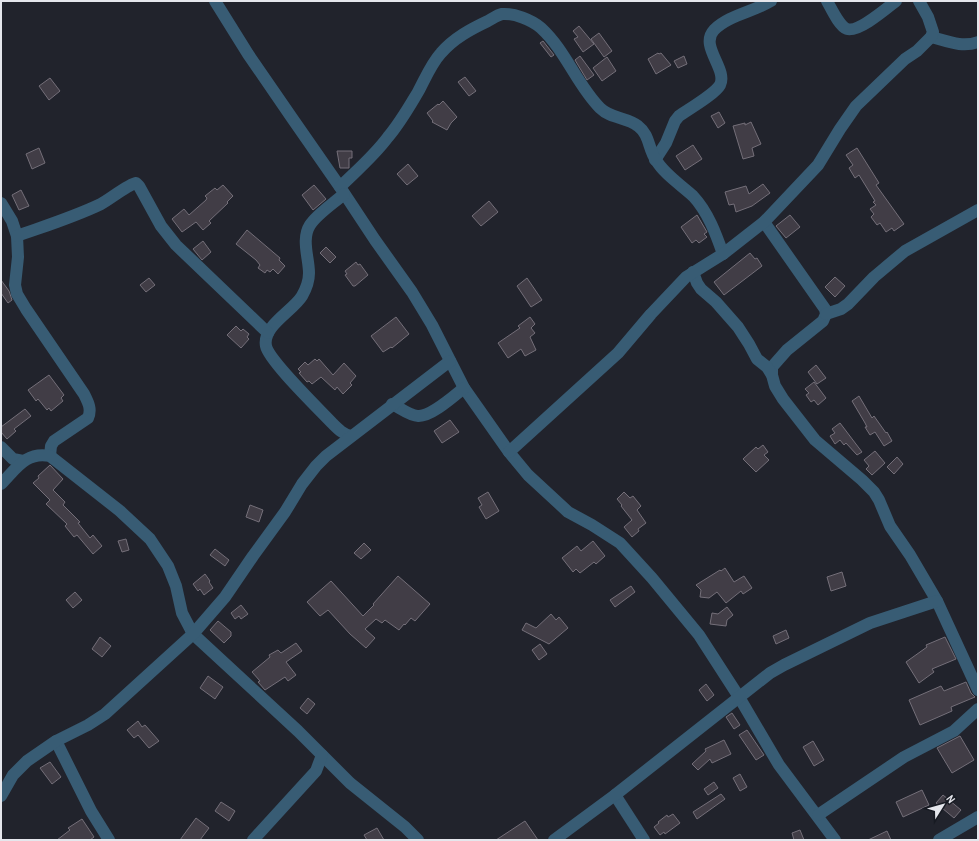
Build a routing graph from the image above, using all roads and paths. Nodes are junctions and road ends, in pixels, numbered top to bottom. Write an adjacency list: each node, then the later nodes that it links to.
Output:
1 (215, 1): 9 (street)
2 (771, 1): 8 (street)
3 (827, 1): 4 (street)
4 (896, 1)
5 (919, 1): 6 (street)
6 (931, 37): 7 (street); 12 (street)
7 (978, 42)
8 (655, 160): 9 (street); 14 (street)
9 (342, 190): 17 (street); 18 (street)
10 (1, 203): 13 (street)
11 (978, 210): 16 (street)
12 (764, 222): 14 (street); 16 (street)
13 (16, 236): 17 (street); 25 (street)
14 (723, 254): 15 (street)
15 (693, 272): 19 (street); 24 (street)
16 (826, 314): 19 (street)
17 (268, 334): 22 (street)
18 (450, 360): 20 (street); 21 (street)
19 (772, 375): 28 (street)
20 (464, 388): 21 (street); 24 (street)
21 (392, 404): 22 (street)
22 (351, 436): 29 (street)
23 (1, 447): 26 (street)
24 (509, 452): 32 (street)
25 (50, 456): 26 (street); 29 (street)
26 (23, 461): 27 (street)
27 (1, 484)
28 (937, 601): 30 (street); 32 (street)
29 (193, 634): 34 (street); 35 (street)
30 (974, 669): 31 (street)
31 (978, 690)
32 (739, 697): 38 (street); 40 (street)
33 (978, 709): 40 (street)
34 (56, 741): 39 (street); 42 (street)
35 (322, 755): 36 (street); 37 (street)
36 (334, 768): 37 (street); 44 (street)
37 (316, 772): 43 (street)
38 (615, 795): 45 (street); 46 (street)
39 (1, 796)
40 (818, 815): 47 (street)
41 (978, 817): 48 (street)
42 (109, 840)
43 (253, 840)
44 (418, 840)
45 (554, 840)
46 (644, 840)
47 (835, 840)
48 (939, 840)

